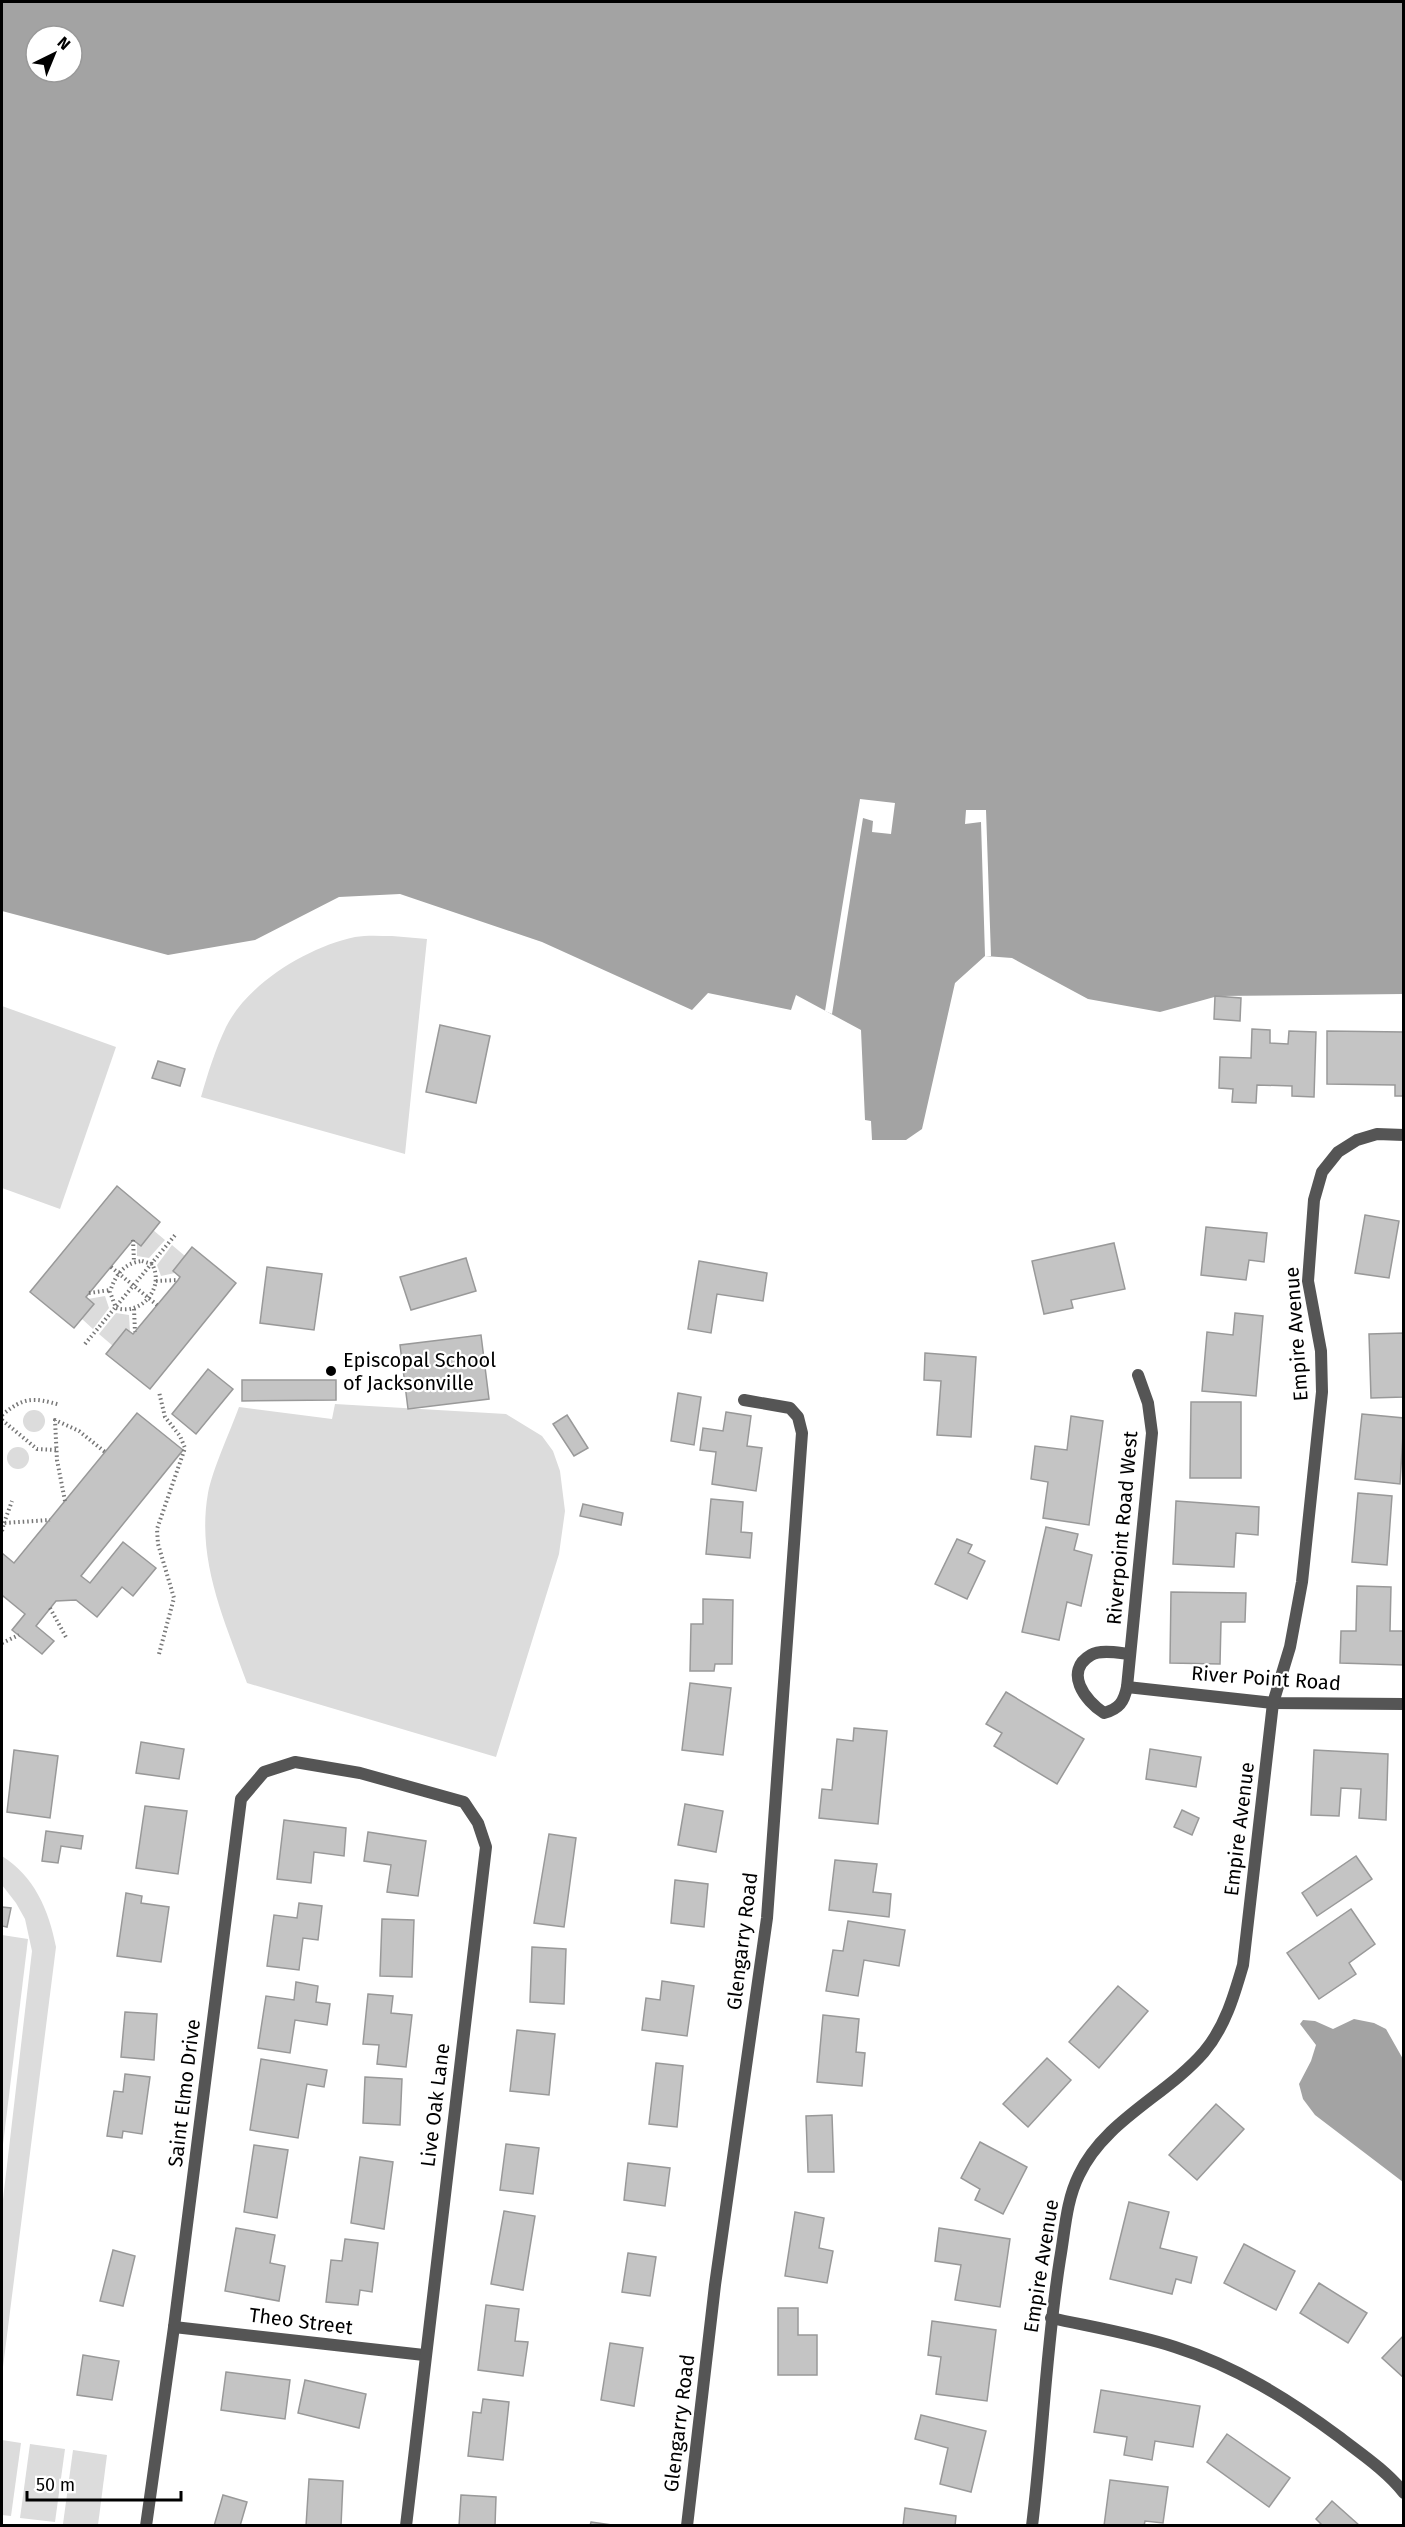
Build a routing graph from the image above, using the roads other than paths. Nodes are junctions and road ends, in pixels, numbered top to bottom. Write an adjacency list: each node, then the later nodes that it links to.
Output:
1 (1404, 1135): 6 (street, Empire Avenue)
2 (1138, 1375): 4 (street, Riverpoint Road West)
3 (744, 1400): 15 (street, Glengarry Road)
4 (1130, 1654): 5 (street, Riverpoint Road West); 5 (street)
5 (1127, 1687): 6 (street, River Point Road)
6 (1273, 1703): 7 (street, River Point Road); 9 (street, Empire Avenue)
7 (1404, 1704)
8 (360, 1773): 10 (street, Saint Elmo Drive); 11 (street, Live Oak Lane)
9 (1051, 2318): 12 (street); 16 (street, Empire Avenue)
10 (174, 2326): 11 (street, Theo Street); 13 (street, Saint Elmo Drive)
11 (424, 2355): 14 (street, Live Oak Lane)
12 (1404, 2493)
13 (146, 2526)
14 (406, 2526)
15 (687, 2526)
16 (1032, 2526)

